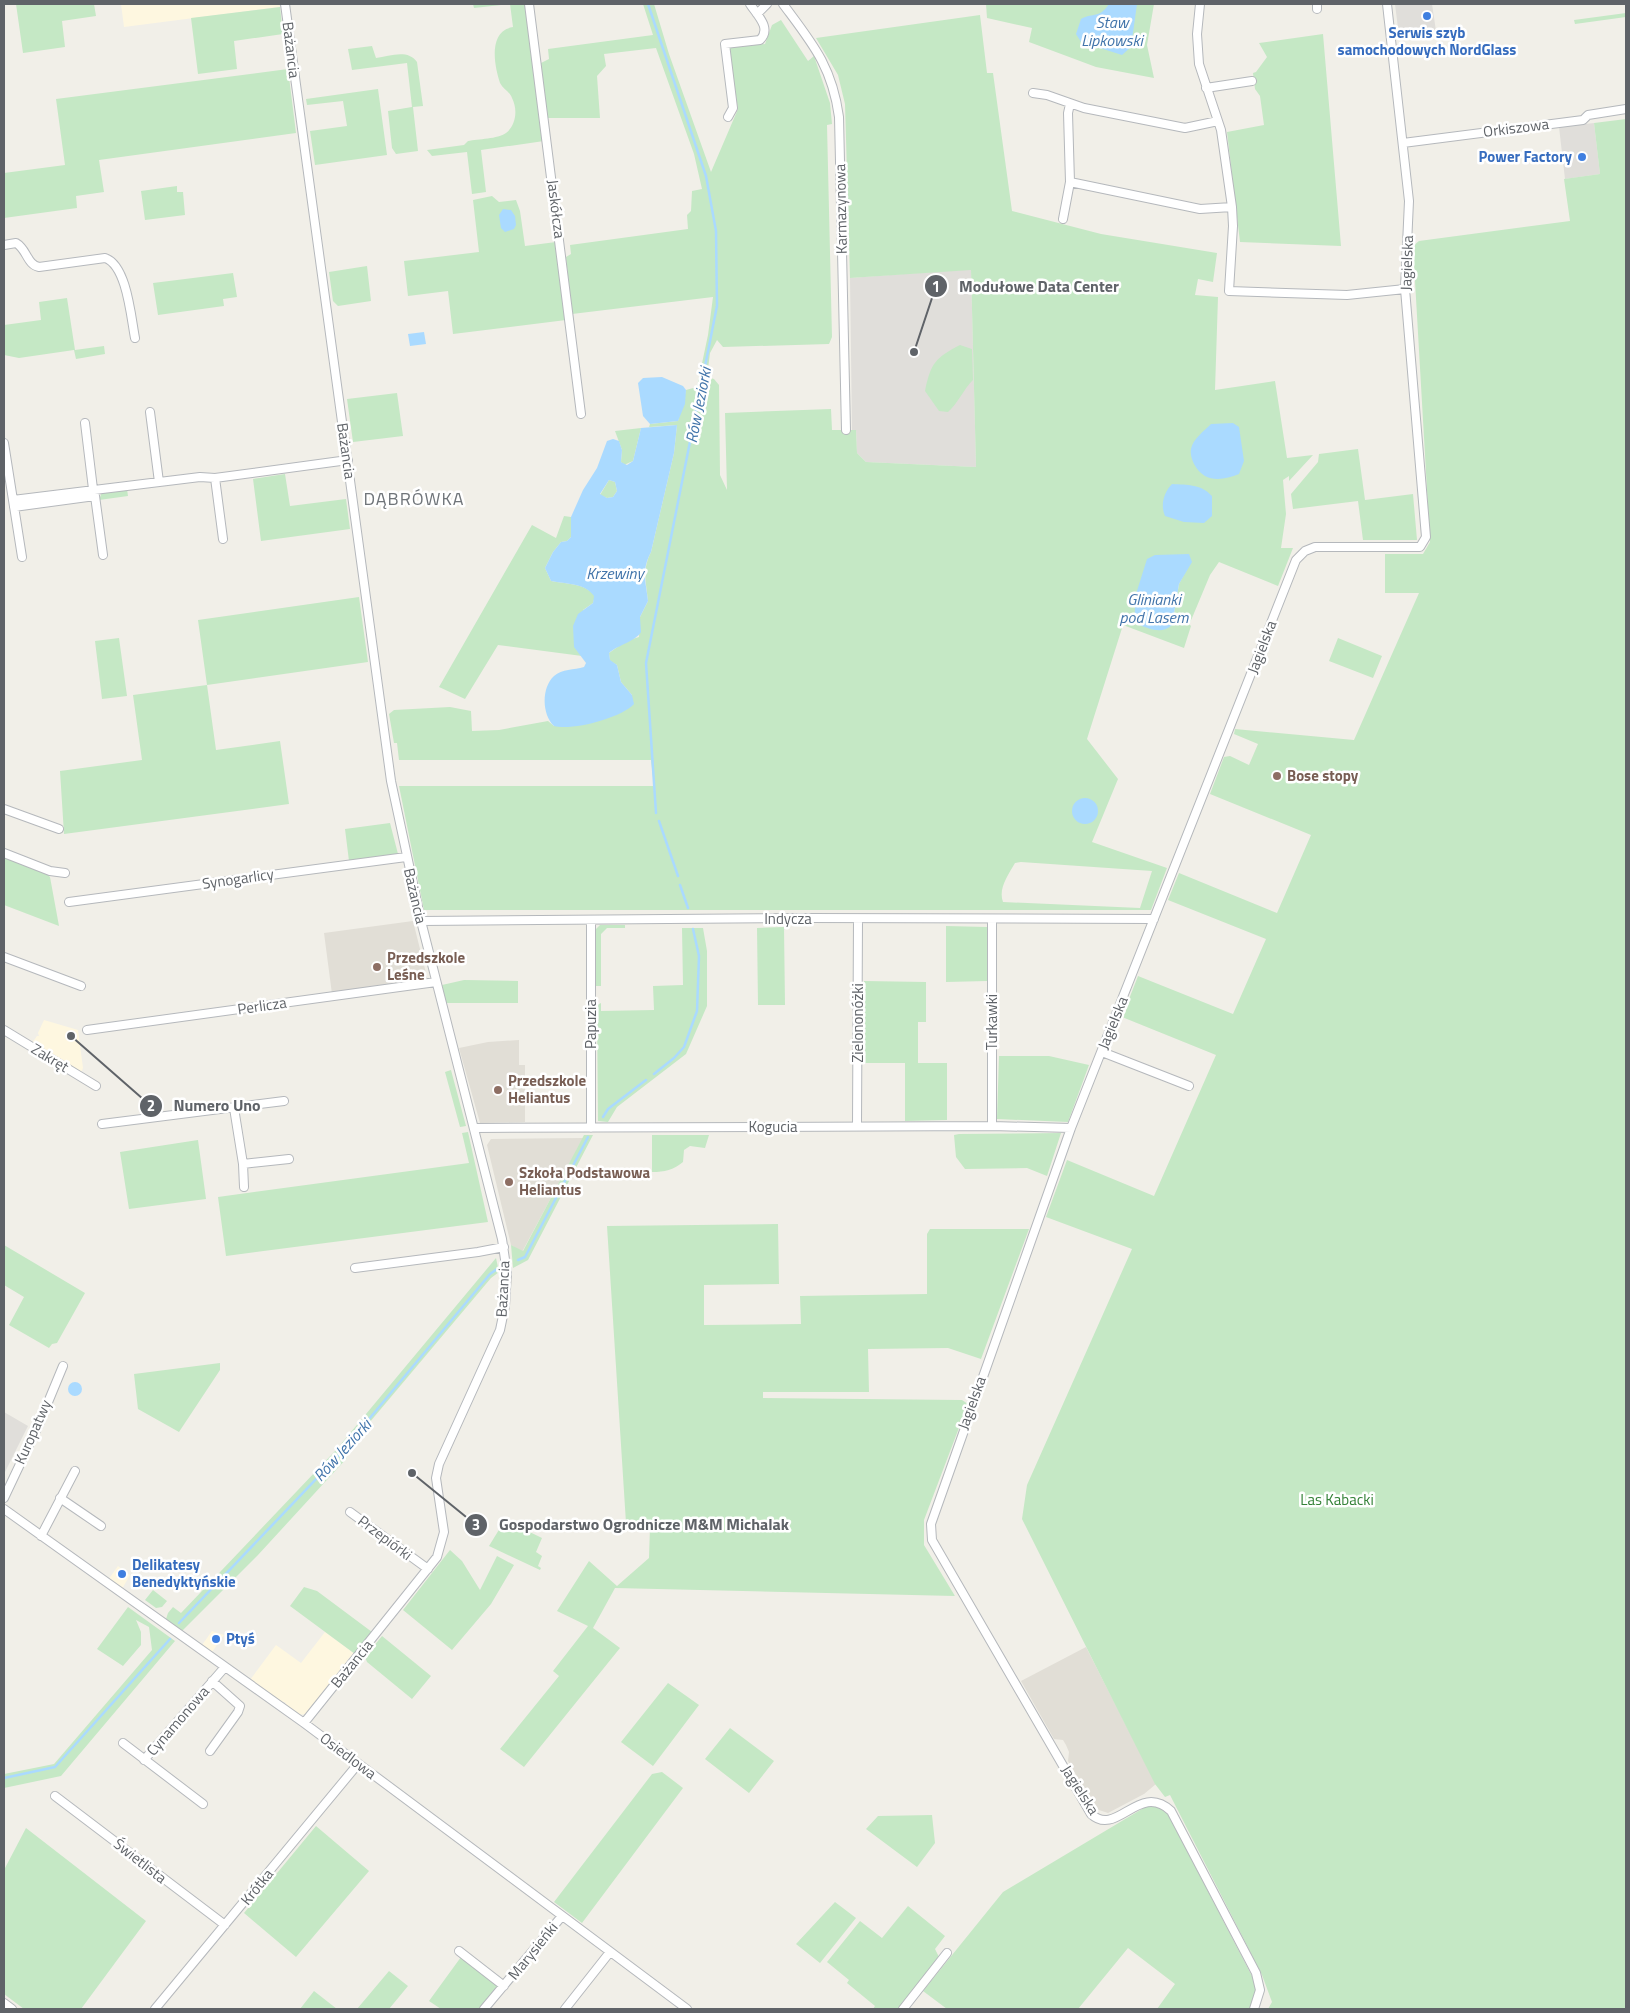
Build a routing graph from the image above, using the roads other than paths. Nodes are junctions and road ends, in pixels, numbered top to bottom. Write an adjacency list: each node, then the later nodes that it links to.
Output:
1 (286, 4): 28 (street, Bażancia)
2 (529, 4): 24 (street, Jaskółcza)
3 (750, 4): 8 (street)
4 (767, 4): 8 (street)
5 (783, 4): 26 (street, Karmazynowa)
6 (1200, 4): 10 (street)
7 (1387, 4): 16 (street, Jagielska)
8 (757, 14): 14 (street)
9 (1252, 81): 10 (street)
10 (1206, 88): 15 (street)
11 (1033, 93): 12 (street)
12 (1070, 104): 15 (street); 17 (street)
13 (1626, 109): 16 (street, Orkiszowa)
14 (728, 117)
15 (1218, 121): 18 (street)
16 (1403, 142): 21 (street, Jagielska)
17 (1070, 182): 18 (street); 19 (street)
18 (1232, 207): 21 (street)
19 (1063, 219)
20 (4, 245): 22 (street)
21 (1405, 289): 44 (street, Jagielska)
22 (135, 338)
23 (150, 412): 30 (street)
24 (581, 414)
25 (85, 423): 31 (street)
26 (846, 430)
27 (4, 443): 32 (street)
28 (348, 460): 29 (street); 39 (street, Bażancia)
29 (215, 478): 30 (street); 33 (street)
30 (159, 482): 31 (street)
31 (93, 489): 32 (street)
32 (13, 503): 34 (street); 35 (street)
33 (223, 539)
34 (103, 555)
35 (22, 557)
36 (4, 809): 37 (street)
37 (59, 829)
38 (4, 853): 40 (street)
39 (406, 857): 41 (street, Synogarlicy); 45 (street, Bażancia)
40 (65, 873)
41 (69, 902)
42 (858, 919): 43 (street, Indycza); 46 (street, Indycza); 58 (street, Zielononóżki)
43 (992, 919): 44 (street, Indycza); 59 (street, Turkawki)
44 (1154, 919): 52 (street, Jagielska)
45 (421, 921): 46 (street, Indycza); 48 (street, Bażancia)
46 (591, 921): 61 (street, Papuzia)
47 (4, 957): 49 (street)
48 (436, 982): 51 (street, Perlicza); 60 (street, Bażancia)
49 (81, 986)
50 (4, 1030): 53 (street, Zakręt)
51 (87, 1030)
52 (1102, 1052): 54 (street); 62 (street, Jagielska)
53 (96, 1086)
54 (1189, 1086)
55 (284, 1101): 56 (street)
56 (234, 1108): 57 (street); 64 (street)
57 (102, 1124)
58 (857, 1126): 59 (street, Kogucia); 61 (street, Kogucia)
59 (992, 1126): 62 (street, Kogucia)
60 (475, 1128): 61 (street, Kogucia); 66 (street, Bażancia)
61 (591, 1128)
62 (1071, 1128): 99 (street, Jagielska)
63 (289, 1159): 64 (street)
64 (243, 1164): 65 (street)
65 (244, 1187)
66 (504, 1247): 67 (street); 76 (street, Bażancia)
67 (355, 1268)
68 (62, 1366): 70 (street, Kuropatwy)
69 (75, 1471): 71 (street)
70 (4, 1498)
71 (60, 1498): 74 (street); 75 (street)
72 (4, 1508): 75 (street, Osiedlowa)
73 (350, 1512): 76 (street, Przepiórki)
74 (101, 1526)
75 (41, 1536): 77 (street, Osiedlowa)
76 (428, 1569): 79 (street, Bażancia)
77 (225, 1667): 78 (street, Cynamonowa); 79 (street, Osiedlowa)
78 (212, 1682): 81 (street, Cynamonowa); 82 (street, Cynamonowa)
79 (304, 1724): 83 (street, Osiedlowa)
80 (123, 1743): 82 (street, Cynamonowa)
81 (210, 1751)
82 (144, 1760): 85 (street, Cynamonowa)
83 (358, 1764): 86 (street, Osiedlowa); 87 (street, Krótka)
84 (55, 1796): 87 (street, Świetlista)
85 (203, 1804)
86 (562, 1916): 89 (street, Osiedlowa); 91 (street, Marysieńki)
87 (226, 1926): 94 (street, Krótka)
88 (458, 1951): 91 (street, Marysieńki)
89 (610, 1952): 96 (street); 97 (street, Osiedlowa)
90 (947, 1953): 98 (street)
91 (504, 1986): 95 (street, Marysieńki)
92 (4, 2003): 93 (street)
93 (12, 2009)
94 (155, 2009)
95 (484, 2009)
96 (565, 2009)
97 (687, 2009)
98 (904, 2009)
99 (1254, 2009)

